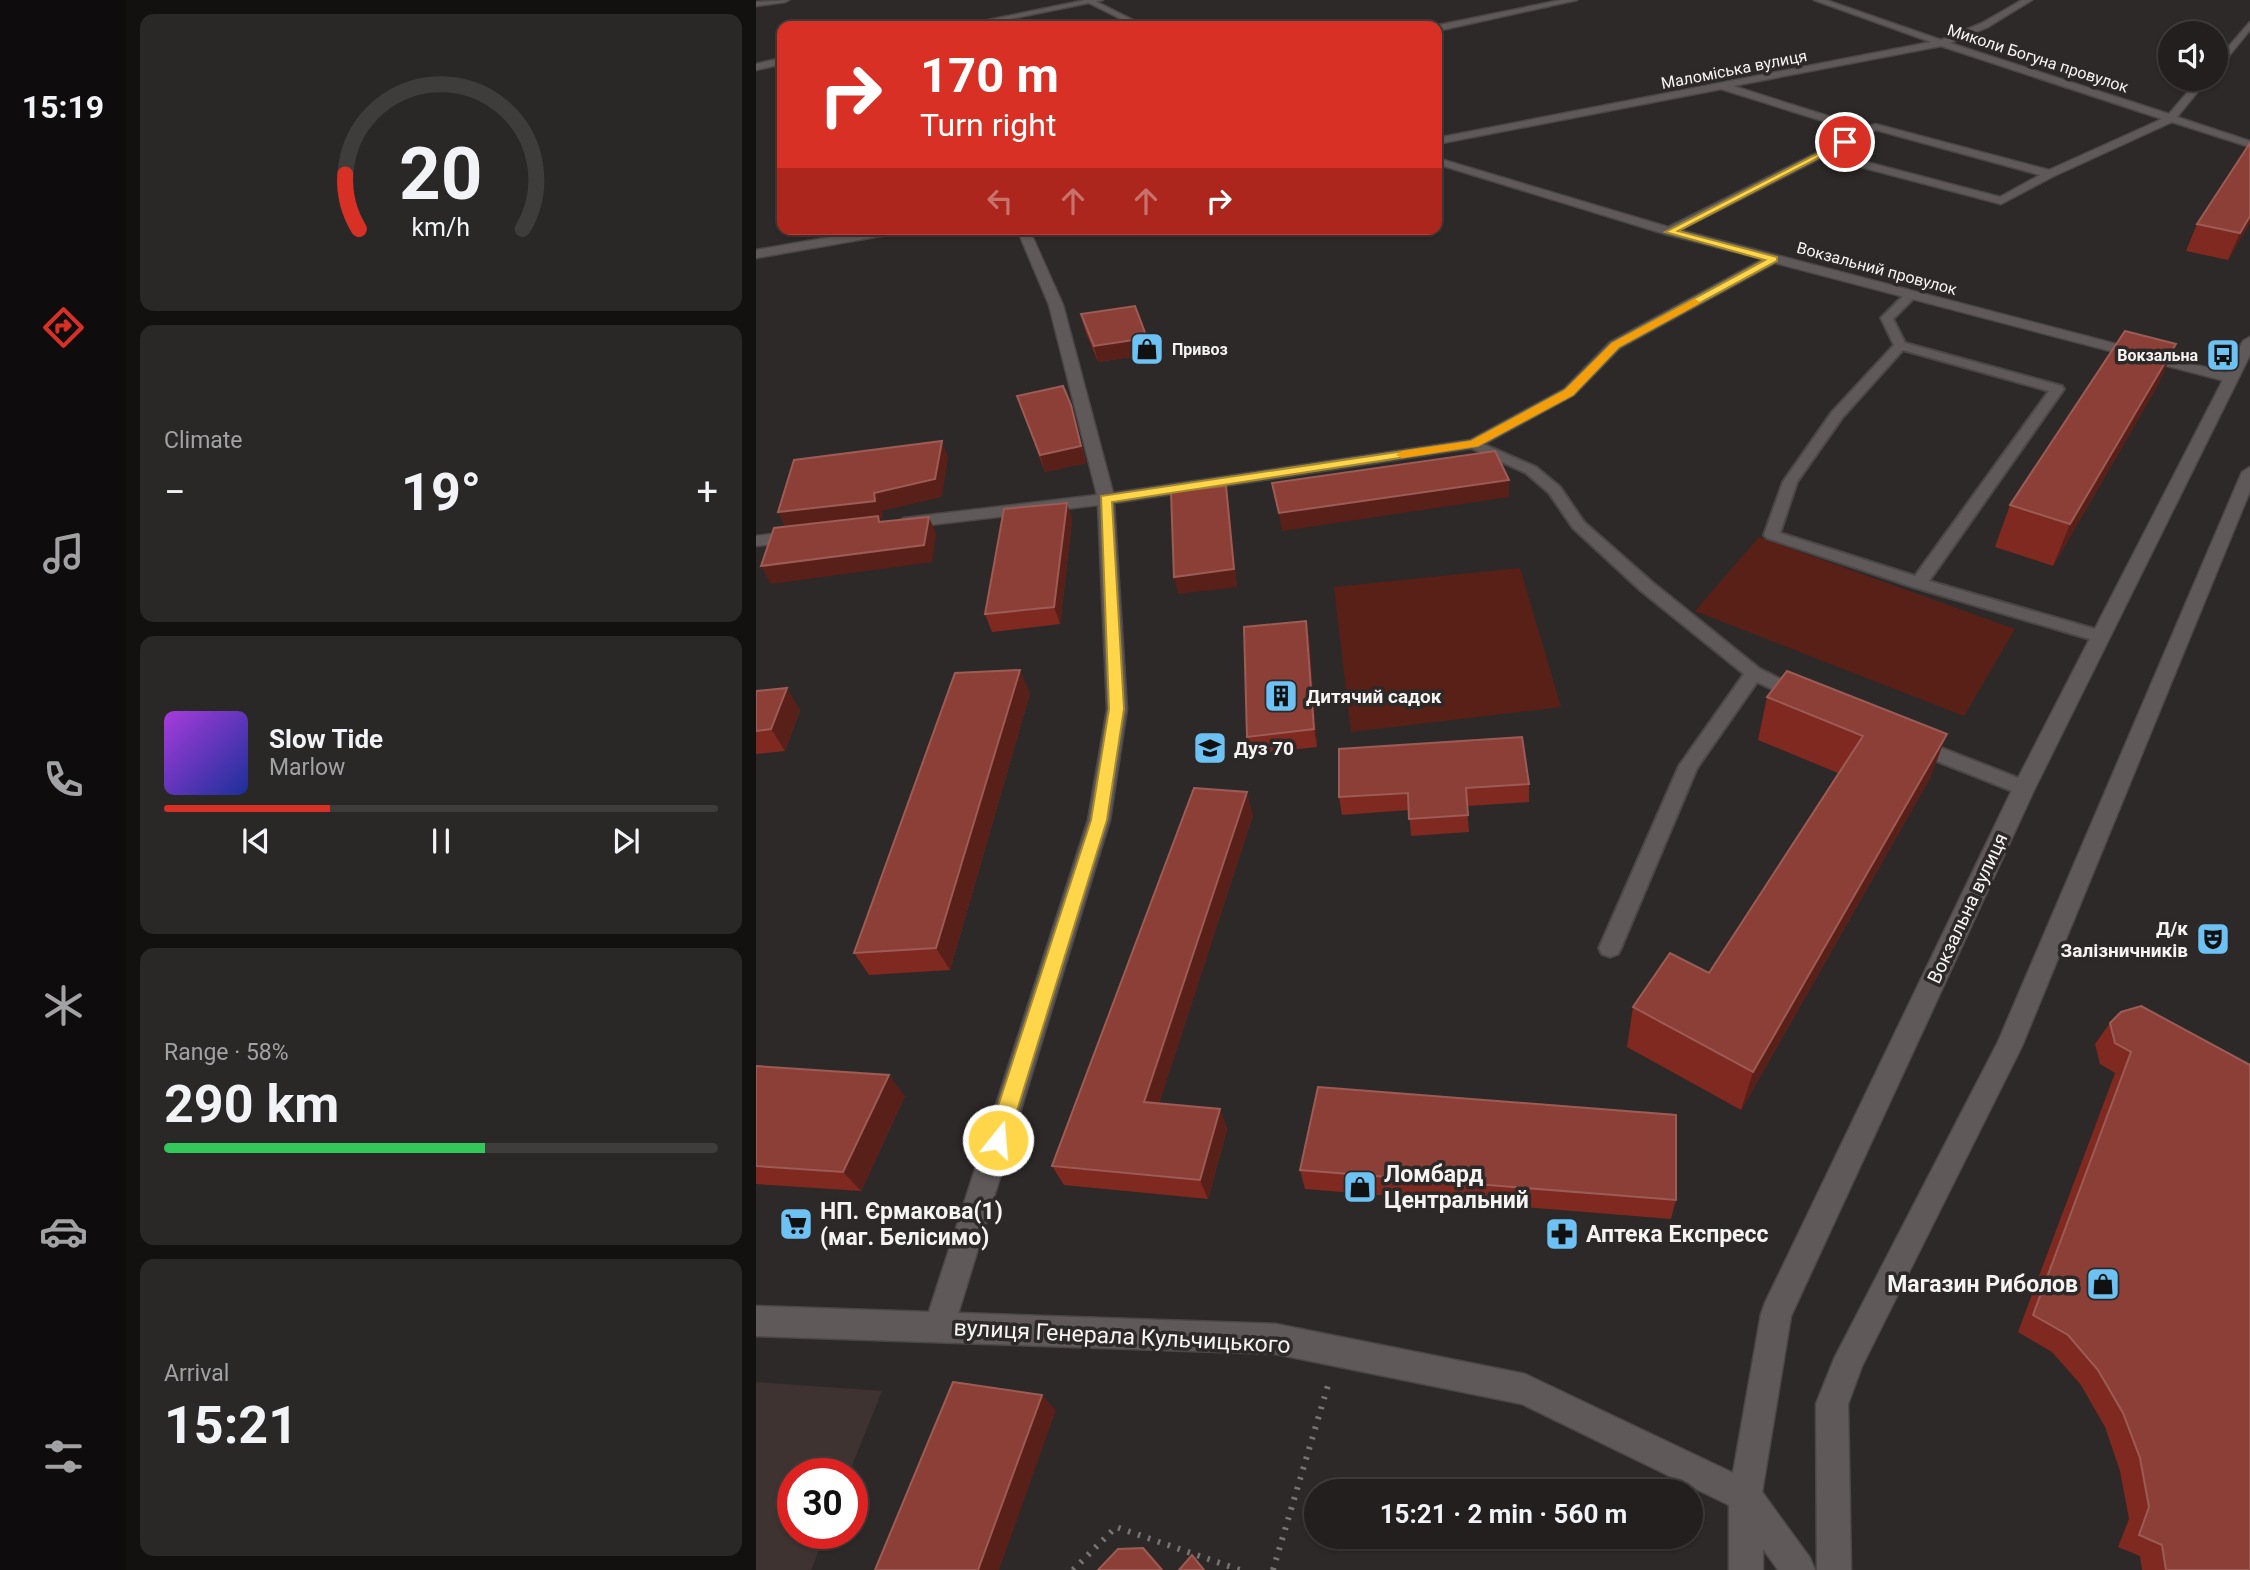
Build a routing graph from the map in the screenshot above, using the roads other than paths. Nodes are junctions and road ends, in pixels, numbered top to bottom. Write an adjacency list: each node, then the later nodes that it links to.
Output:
1 (785, 0): 6 (street)
2 (1573, 0): 10 (street)
3 (1818, 0): 11 (street, Миколи Богуна провулок)
4 (2028, 0): 11 (street, Маломіська вулиця)
5 (1092, 1): 7 (street); 8 (street)
6 (756, 4)
7 (989, 21)
8 (1131, 21)
9 (2250, 25): 12 (street)
10 (1442, 27)
11 (1941, 43): 15 (street, Маломіська вулиця); 17 (street, Миколи Богуна провулок)
12 (2228, 52)
13 (777, 62): 14 (street)
14 (756, 66)
15 (1724, 87): 18 (street); 19 (street, Маломіська вулиця)
16 (2194, 91): 17 (street)
17 (2170, 119): 20 (street, Миколи Богуна провулок); 23 (street)
18 (1871, 129): 21 (street); 23 (street)
19 (1442, 140)
20 (2250, 144)
21 (1823, 154): 23 (street); 24 (street)
22 (1442, 163): 24 (street, Вокзальний провулок)
23 (2050, 174)
24 (1670, 232): 28 (street, Вокзальний провулок)
25 (864, 235): 27 (street)
26 (1026, 235): 35 (street)
27 (756, 254)
28 (1773, 259): 29 (street, Вокзальний провулок); 33 (street)
29 (1912, 295): 31 (lane); 32 (street, Вокзальний провулок)
30 (2250, 341): 32 (street, Вокзальна вулиця)
31 (1900, 345): 39 (lane); 39 (lane)
32 (2230, 377): 40 (street, Вокзальна вулиця)
33 (1474, 444): 35 (street); 41 (lane)
34 (2250, 472): 51 (street)
35 (1106, 499): 36 (street); 47 (street)
36 (891, 525)
37 (810, 534): 38 (street)
38 (756, 541)
39 (1919, 583): 40 (lane)
40 (2099, 636): 44 (street, Вокзальна вулиця)
41 (1754, 673): 42 (lane); 45 (lane)
42 (1811, 701)
43 (1897, 738): 44 (lane)
44 (2024, 788): 48 (street, Вокзальна вулиця)
45 (1610, 948)
46 (756, 1321): 47 (street, вулиця Генерала Кульчицького)
47 (939, 1327): 48 (street, вулиця Генерала Кульчицького)
48 (1745, 1496): 49 (street, Вокзальна вулиця); 50 (street, вулиця Генерала Кульчицького)
49 (1746, 1570)
50 (1798, 1570)
51 (1834, 1570)

